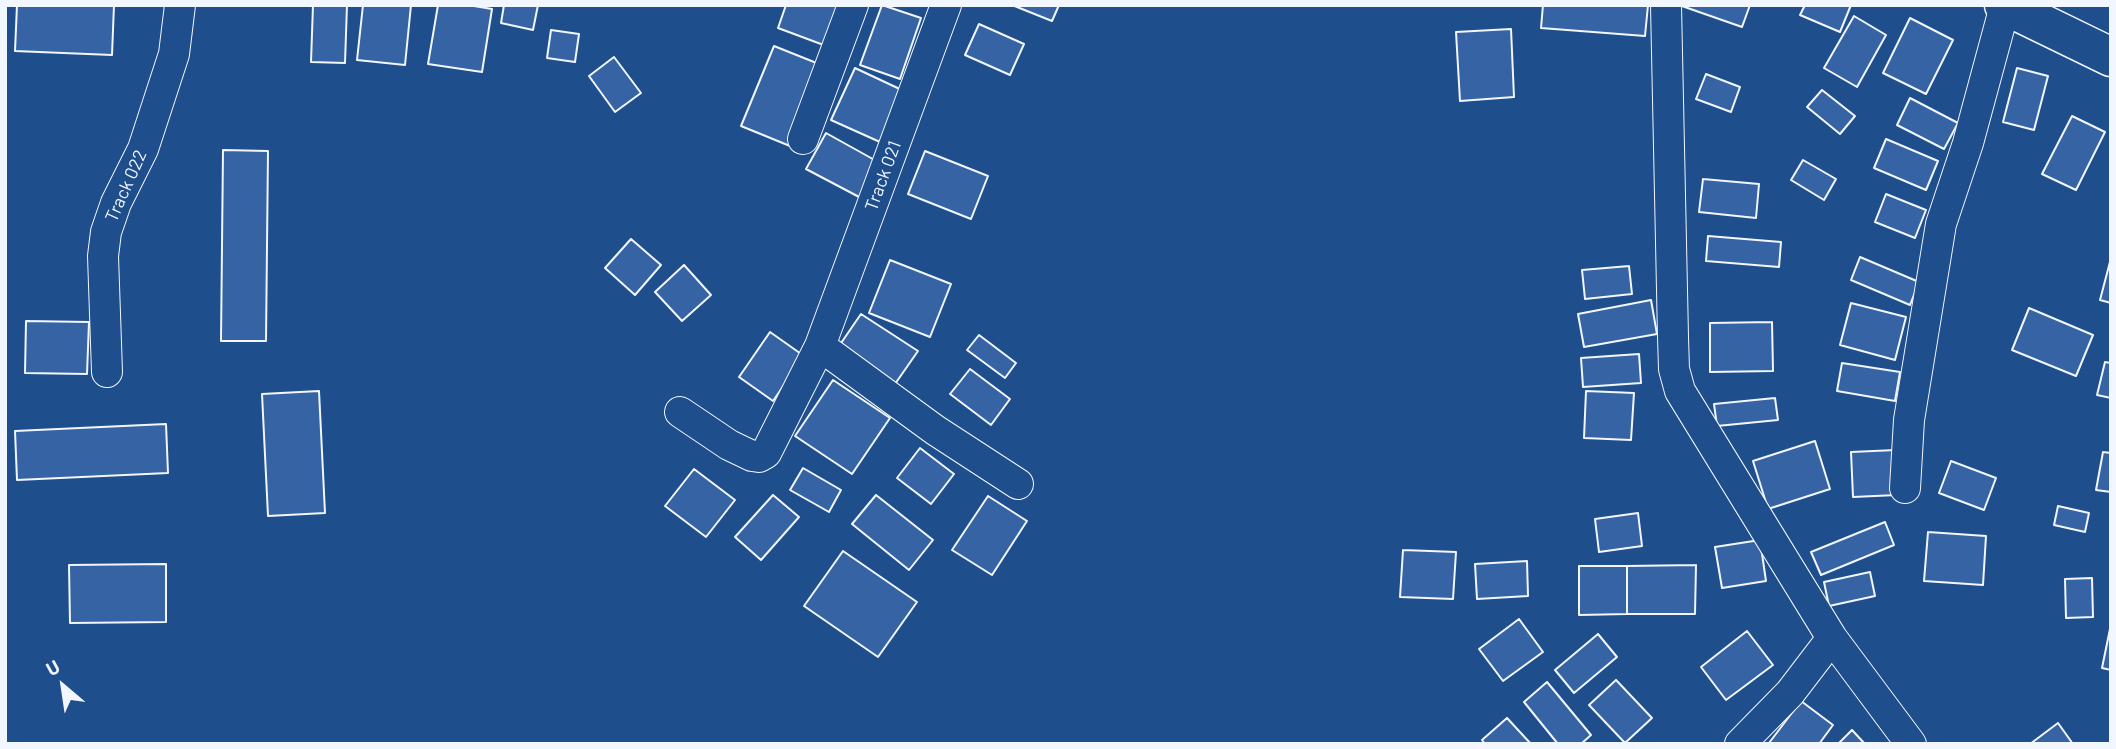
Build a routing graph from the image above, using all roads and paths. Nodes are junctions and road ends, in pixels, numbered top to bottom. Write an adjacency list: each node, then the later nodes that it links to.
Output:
1 (180, 5): 10 (street, Track 022)
2 (853, 5): 8 (street)
3 (946, 5): 9 (street, Track 021)
4 (1666, 5): 14 (street)
5 (2005, 6): 6 (highway); 13 (street)
6 (2059, 17): 7 (highway)
7 (2111, 57)
8 (803, 139)
9 (820, 346): 11 (street, Track 021); 12 (street)
10 (107, 372)
11 (680, 412)
12 (1018, 484)
13 (1905, 488)
14 (1832, 638): 15 (street); 16 (street)
15 (1740, 744)
16 (1910, 744)

